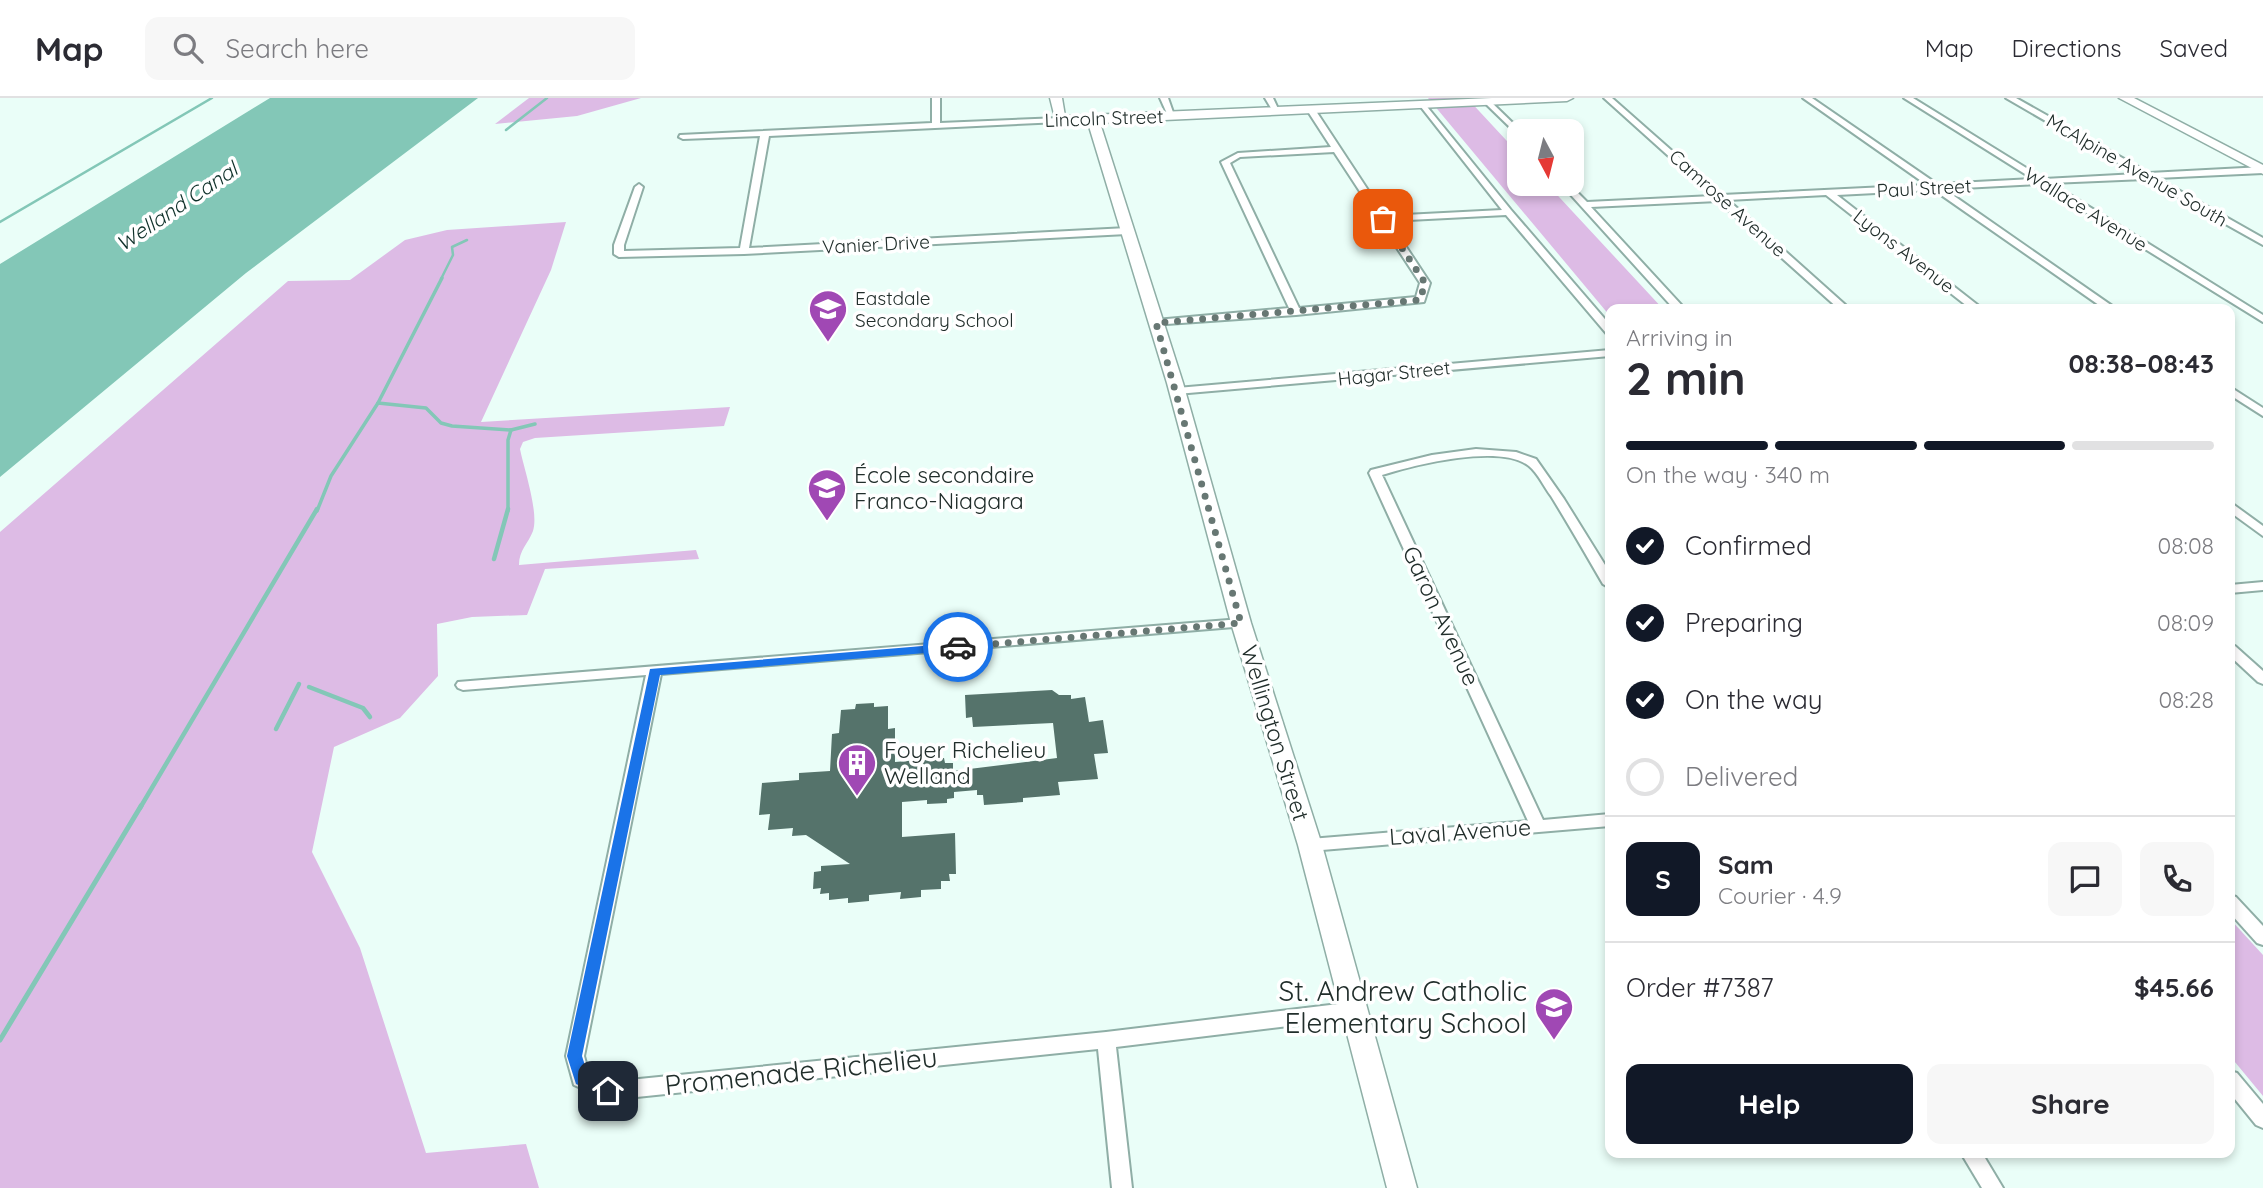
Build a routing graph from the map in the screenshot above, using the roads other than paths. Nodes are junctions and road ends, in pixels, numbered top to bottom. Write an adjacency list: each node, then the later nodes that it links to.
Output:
1 (936, 98): 20 (street)
2 (1056, 98): 17 (street)
3 (1164, 98): 16 (street)
4 (1269, 98): 15 (street)
5 (1567, 98): 11 (street, Lincoln Street)
6 (1608, 98): 31 (street, Camrose Avenue)
7 (1807, 98): 28 (street)
8 (1908, 98): 26 (street, Wallace Avenue)
9 (2010, 98): 25 (street, McAlpine Avenue South)
10 (2125, 98): 24 (street)
11 (1483, 101): 13 (street, Lincoln Street); 19 (street)
12 (1377, 102): 13 (street, Lincoln Street); 14 (street, Lincoln Street)
13 (1424, 105): 33 (street)
14 (1311, 110): 15 (street, Lincoln Street); 23 (street)
15 (1277, 111): 16 (street, Lincoln Street)
16 (1172, 116): 18 (street, Lincoln Street)
17 (1060, 120): 18 (street, Lincoln Street); 20 (street, Lincoln Street)
18 (1093, 120): 35 (street, Wellington Street)
19 (1507, 123)
20 (936, 126): 21 (street, Lincoln Street)
21 (765, 133): 22 (street, Lincoln Street); 37 (street)
22 (683, 137)
23 (1338, 149): 34 (street); 43 (street)
24 (2263, 170): 25 (street, Paul Street)
25 (2147, 176): 26 (street, Paul Street); 36 (street, McAlpine Avenue South)
26 (2043, 182): 28 (street, Paul Street); 44 (street, Wallace Avenue)
27 (639, 187): 37 (street, Vanier Drive)
28 (1936, 187): 29 (street, Paul Street); 41 (street)
29 (1829, 192): 31 (street, Paul Street); 40 (street, Lyons Avenue)
30 (1576, 196): 32 (street)
31 (1724, 198): 32 (street, Paul Street); 39 (street, Camrose Avenue)
32 (1585, 205): 38 (street)
33 (1508, 212): 34 (street); 48 (street)
34 (1383, 219): 43 (street)
35 (1127, 231): 37 (street, Vanier Drive); 47 (street, Wellington Street)
36 (2263, 242)
37 (744, 251)
38 (1676, 304)
39 (1839, 304)
40 (1971, 304)
41 (2104, 304)
42 (2263, 311): 44 (street)
43 (1296, 312): 47 (street)
44 (2251, 312): 45 (street); 46 (street, Wallace Avenue)
45 (2235, 313)
46 (2263, 319)
47 (1156, 323): 50 (street, Wellington Street)
48 (1605, 325)
49 (1605, 354): 50 (street, Hagar Street)
50 (1177, 391): 58 (street, Wellington Street)
51 (2235, 393): 52 (street)
52 (2263, 413)
53 (2235, 510): 54 (street)
54 (2263, 532)
55 (1605, 576): 64 (street, Garon Avenue)
56 (2263, 586): 57 (street)
57 (2235, 589)
58 (1241, 623): 60 (street); 65 (street, Wellington Street)
59 (2235, 653): 61 (street)
60 (654, 671): 62 (street); 69 (street, Promenade Richelieu)
61 (2263, 678)
62 (463, 685)
63 (1605, 820): 64 (street, Laval Avenue)
64 (1538, 827): 65 (street, Laval Avenue)
65 (1310, 845): 68 (street, Wellington Street)
66 (2235, 907): 67 (street)
67 (2263, 938)
68 (1355, 1010): 69 (street, Promenade Richelieu); 74 (street, Wellington Street)
69 (1106, 1040): 73 (street)
70 (2235, 1085): 71 (street)
71 (2263, 1119)
72 (1973, 1158): 75 (street)
73 (1122, 1188)
74 (1402, 1188)
75 (1993, 1188)

